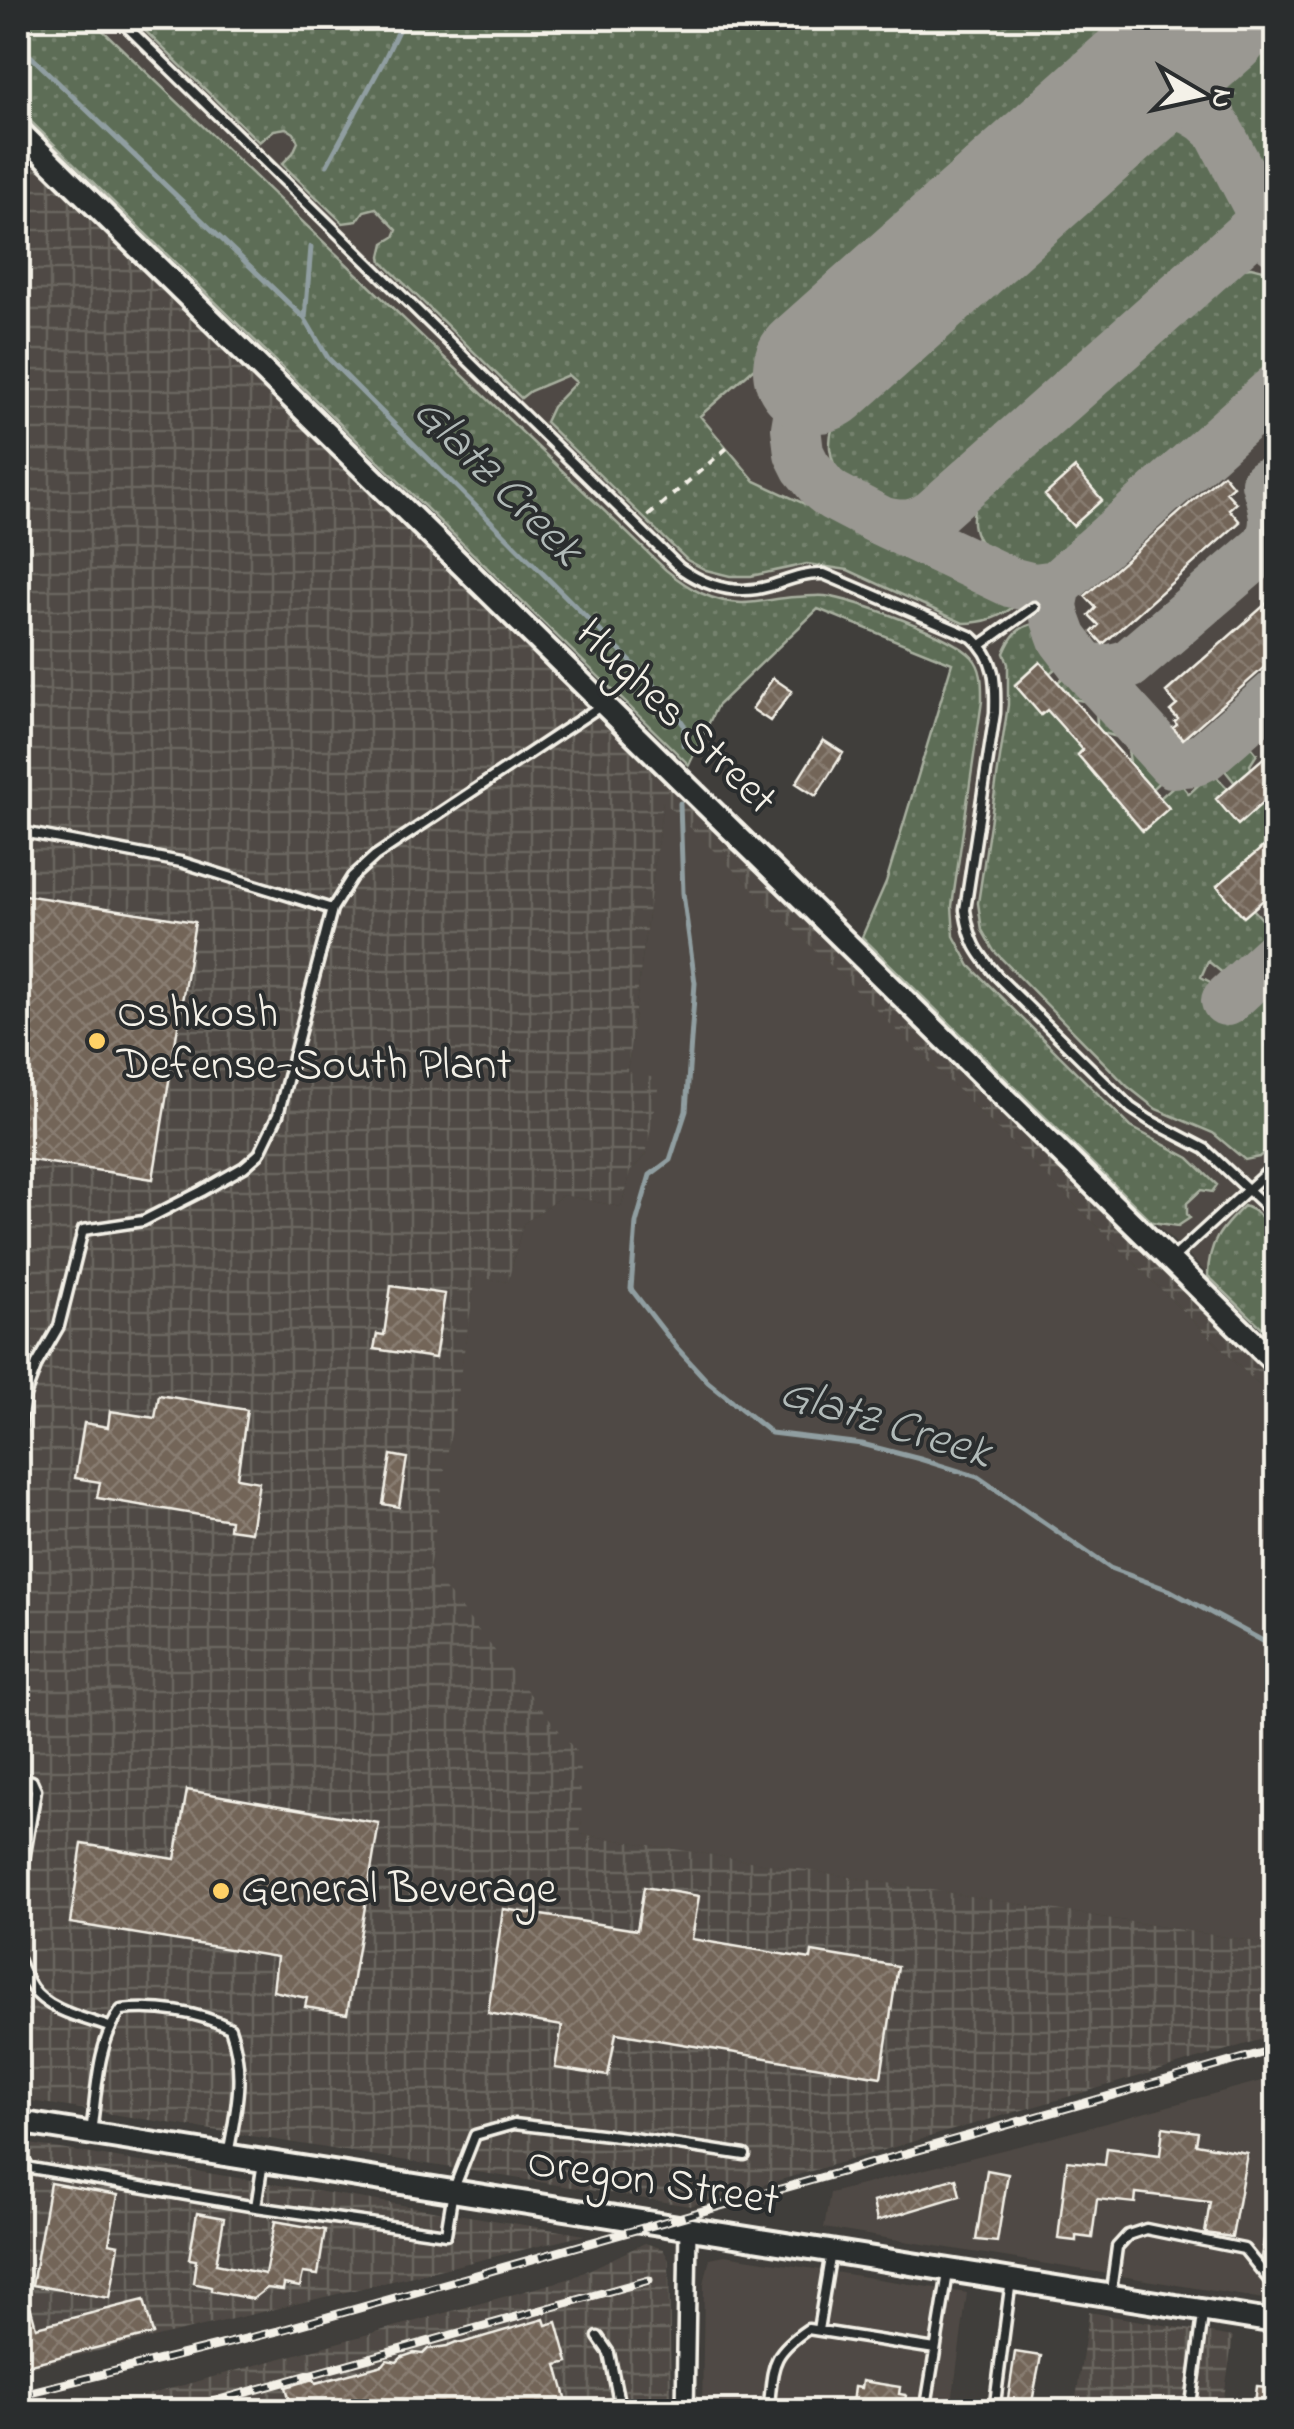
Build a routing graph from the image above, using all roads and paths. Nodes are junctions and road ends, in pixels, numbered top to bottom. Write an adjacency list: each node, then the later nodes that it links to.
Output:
1 (118, 18): 4 (lane)
2 (18, 130): 7 (street, Hughes Street)
3 (728, 448): 4 (path)
4 (637, 526): 6 (lane)
5 (1034, 607): 6 (lane)
6 (981, 645): 11 (lane)
7 (603, 704): 9 (lane); 13 (street, Hughes Street)
8 (18, 832): 9 (lane)
9 (332, 909): 15 (lane)
10 (1276, 1164): 11 (lane)
11 (1249, 1189): 12 (lane); 13 (lane)
12 (1276, 1216)
13 (1171, 1260): 14 (street, Hughes Street)
14 (1276, 1364)
15 (18, 1445)
16 (18, 1777): 17 (lane)
17 (18, 1896)
18 (18, 1959): 19 (lane)
19 (109, 2027): 21 (lane); 22 (lane)
20 (18, 2122): 21 (street, Oregon Street)
21 (91, 2134): 22 (street, Oregon Street)
22 (228, 2155): 25 (street, Oregon Street)
23 (745, 2155): 26 (lane)
24 (18, 2159): 27 (lane)
25 (263, 2162): 26 (street, Oregon Street); 27 (lane)
26 (452, 2191): 27 (lane); 28 (street, Oregon Street)
27 (256, 2207)
28 (688, 2230): 29 (street, Oregon Street); 40 (street)
29 (831, 2252): 30 (street, Oregon Street); 35 (lane)
30 (949, 2270): 31 (street, Oregon Street); 37 (lane)
31 (1011, 2280): 32 (street, Oregon Street); 38 (lane)
32 (1110, 2296): 33 (street, Oregon Street); 34 (lane)
33 (1204, 2310): 34 (street, Oregon Street); 43 (lane)
34 (1275, 2321)
35 (818, 2330): 37 (lane); 41 (lane)
36 (598, 2338): 39 (lane)
37 (935, 2349): 42 (lane)
38 (994, 2411)
39 (621, 2412)
40 (685, 2412)
41 (768, 2412)
42 (925, 2412)
43 (1190, 2412)

